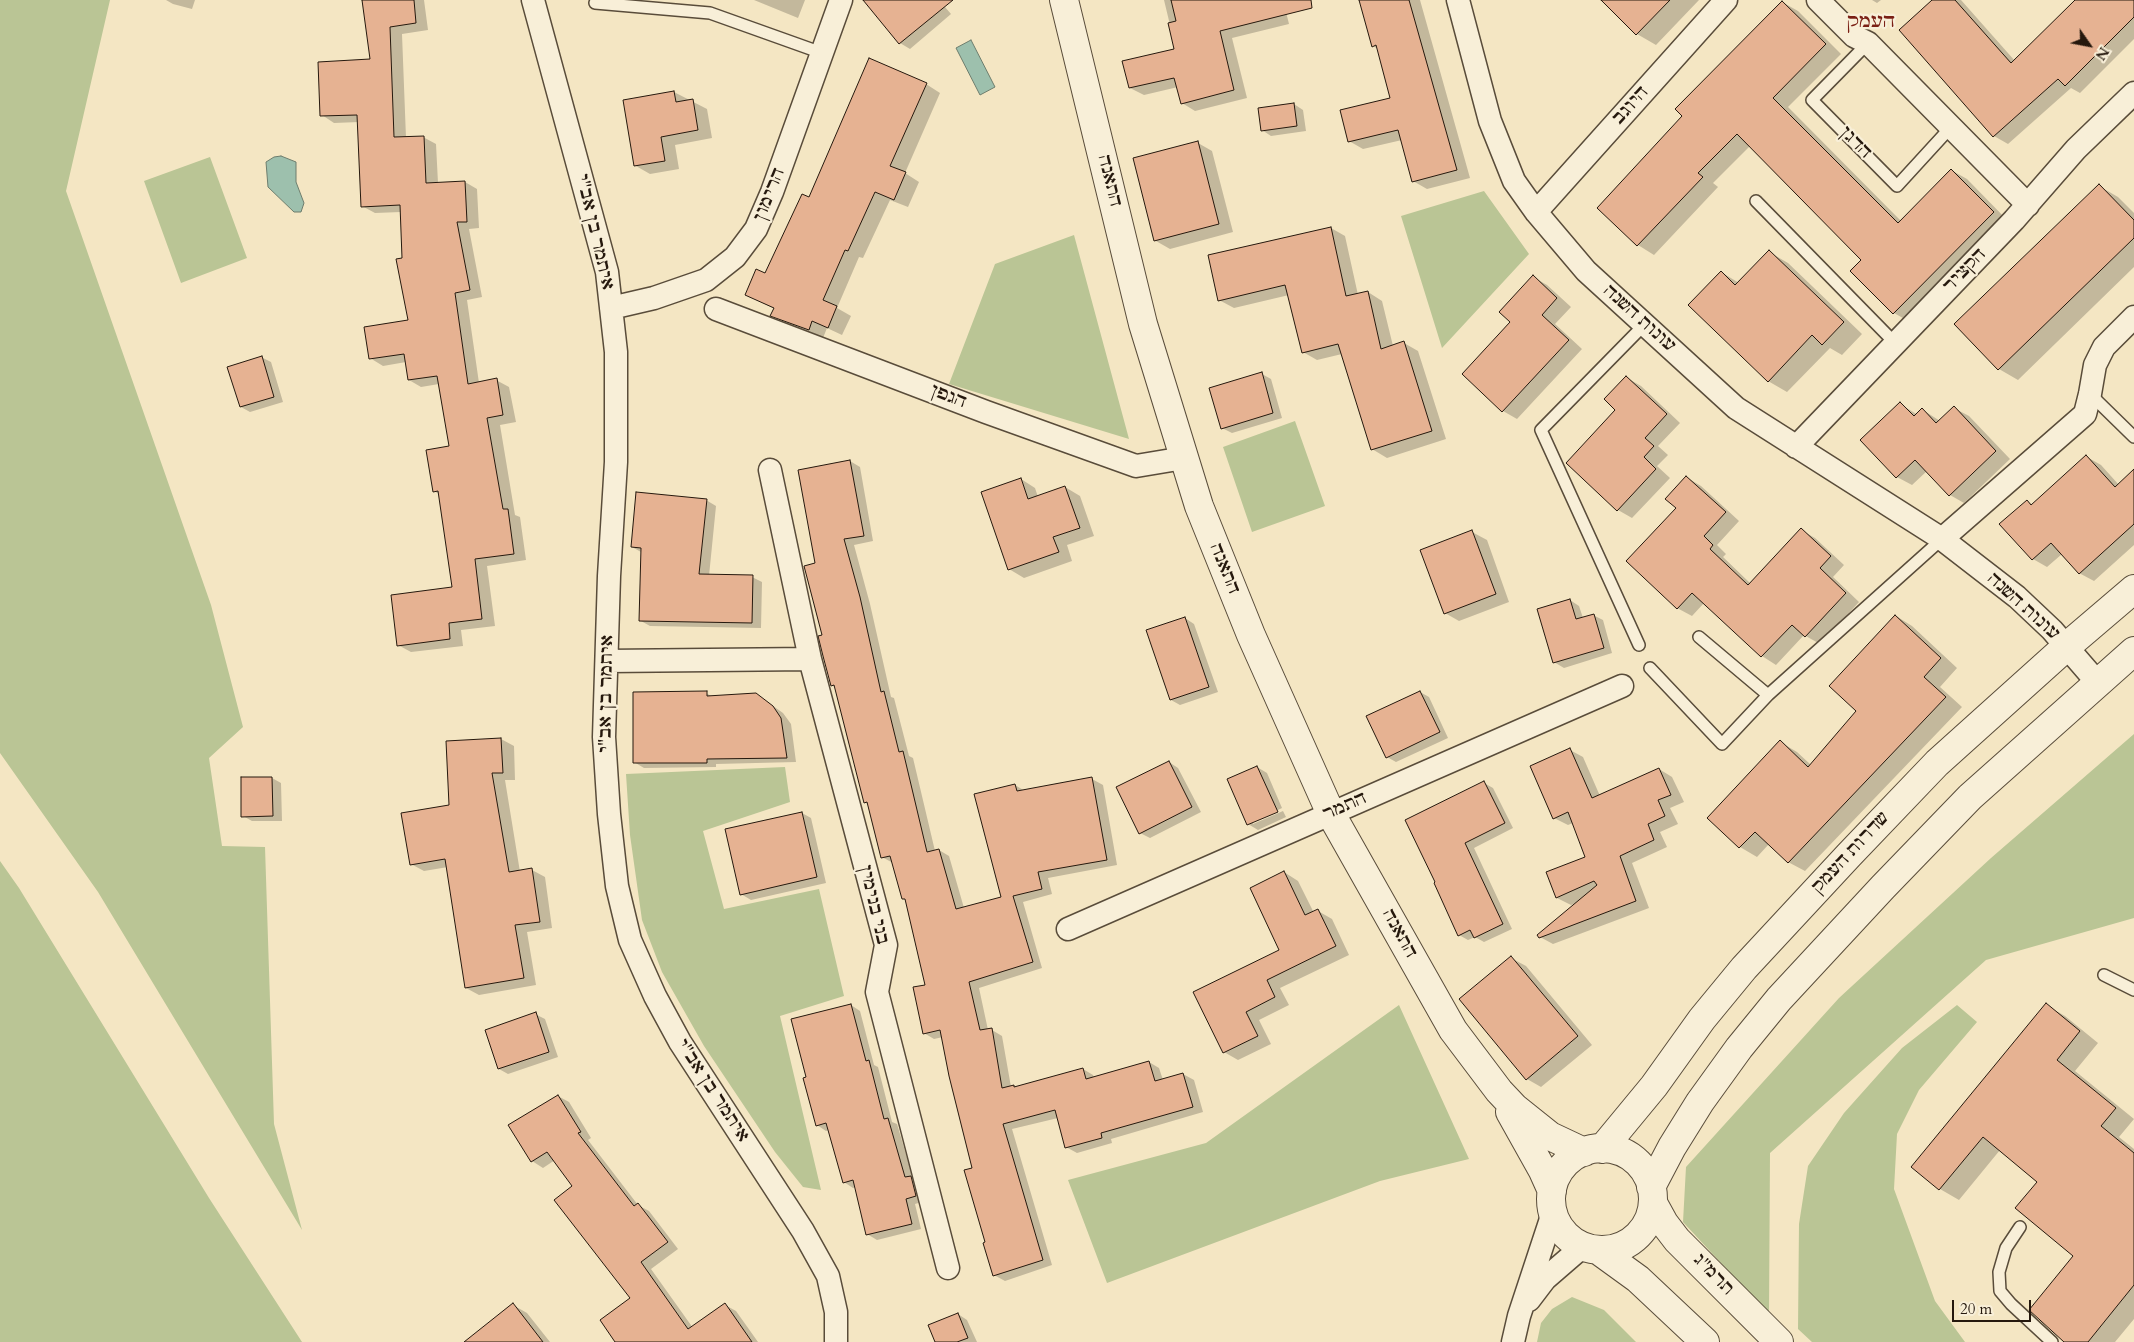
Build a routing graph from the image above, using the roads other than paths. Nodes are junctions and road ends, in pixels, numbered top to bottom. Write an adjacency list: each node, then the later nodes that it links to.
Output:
1 (533, 0): 15 (street, איתמר בן אב"י)
2 (841, 0): 9 (street, הרימון)
3 (1064, 0): 23 (street, התאנה)
4 (1458, 0): 14 (street, עונות השנה)
5 (1726, 0): 14 (street, היוגב)
6 (1818, 0): 8 (street)
7 (596, 3): 9 (lane)
8 (1868, 43): 11 (street); 11 (lane, הדגן)
9 (822, 52): 15 (street, הרימון)
10 (2134, 93): 13 (street, הקציר)
11 (1951, 127): 13 (street)
12 (1756, 200): 19 (lane)
13 (2028, 204): 19 (street, הקציר)
14 (1536, 212): 18 (street, עונות השנה)
15 (611, 308): 32 (street, איתמר בן אב"י)
16 (716, 309): 23 (street, הגפן)
17 (2134, 317): 20 (street)
18 (1645, 324): 22 (street, עונות השנה); 28 (lane)
19 (1895, 343): 22 (street, הקציר)
20 (2090, 394): 21 (lane); 25 (street)
21 (2134, 437)
22 (1796, 447): 25 (street, עונות השנה)
23 (1184, 458): 37 (street, התאנה)
24 (770, 470): 31 (street, בני בנימין)
25 (1942, 539): 29 (street, עונות השנה); 36 (lane)
26 (2134, 589): 29 (street, שדרות העמק)
27 (1699, 637): 36 (lane)
28 (1639, 645)
29 (2066, 647): 34 (street, עונות השנה); 42 (street, שדרות העמק)
30 (2134, 651): 34 (street)
31 (810, 659): 32 (street); 47 (street, בני בנימין)
32 (607, 661): 49 (street, איתמר בן אב"י)
33 (1650, 668): 36 (lane)
34 (2097, 682): 43 (street)
35 (1622, 686): 37 (street, התמר)
36 (1768, 695)
37 (1331, 814): 38 (street, התמר); 41 (street, התאנה)
38 (1068, 929)
39 (2104, 975): 40 (lane)
40 (2134, 990)
41 (1499, 1091): 42 (street, התאנה); 44 (street, התאנה)
42 (1593, 1150): 43 (street); 44 (street)
43 (1652, 1195): 46 (street); 52 (street, תרמ"ג)
44 (1552, 1202): 46 (street); 48 (street)
45 (2020, 1227): 53 (lane)
46 (1590, 1249): 48 (street); 51 (street)
47 (948, 1268)
48 (1519, 1316): 50 (street)
49 (836, 1342)
50 (1513, 1342)
51 (1705, 1342)
52 (1779, 1342)
53 (2052, 1342)

